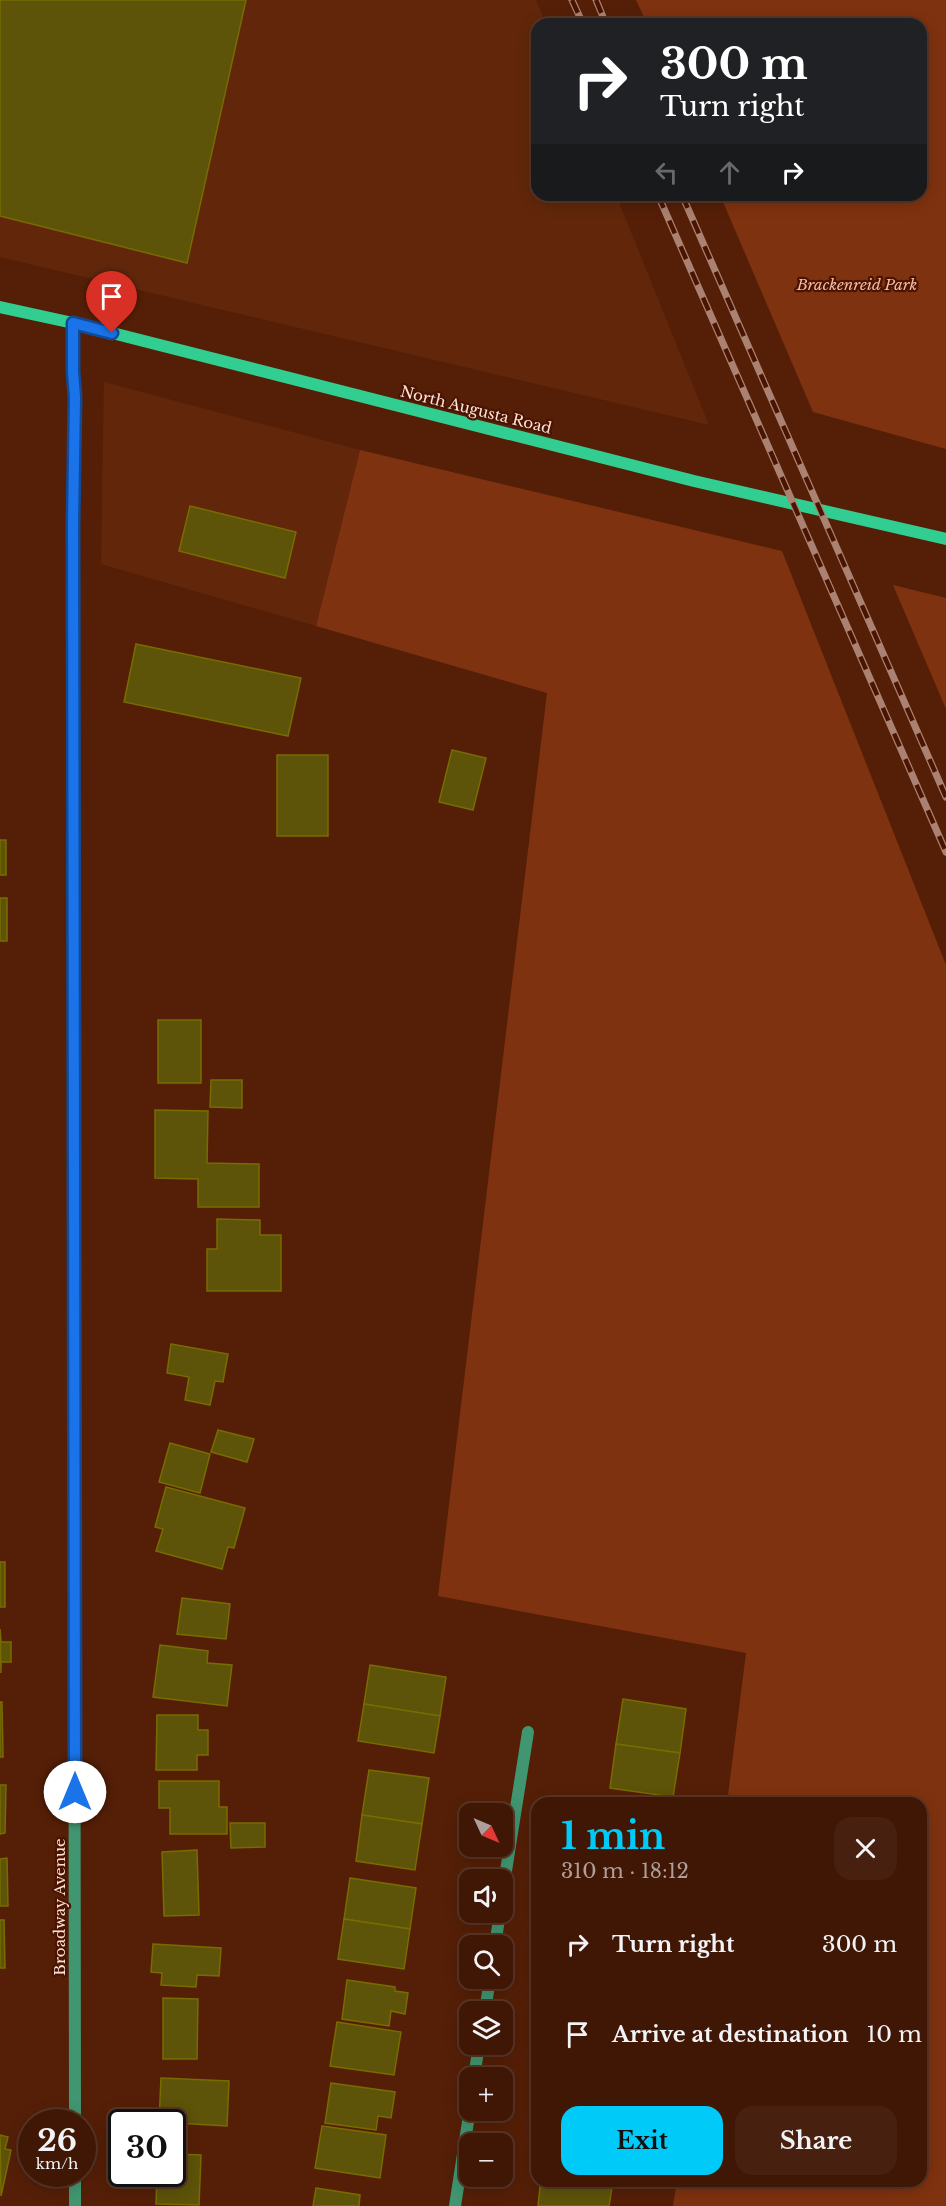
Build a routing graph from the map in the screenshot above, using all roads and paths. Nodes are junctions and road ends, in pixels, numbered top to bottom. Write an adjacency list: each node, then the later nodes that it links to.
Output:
1 (0, 307): 2 (main road, North Augusta Road)
2 (73, 323): 3 (main road, North Augusta Road); 6 (street, Broadway Avenue)
3 (942, 538)
4 (528, 1732): 5 (street)
5 (506, 1869)
6 (75, 2109)
7 (468, 2121): 10 (street)
8 (75, 2187): 9 (street)
9 (75, 2206)
10 (454, 2206)

